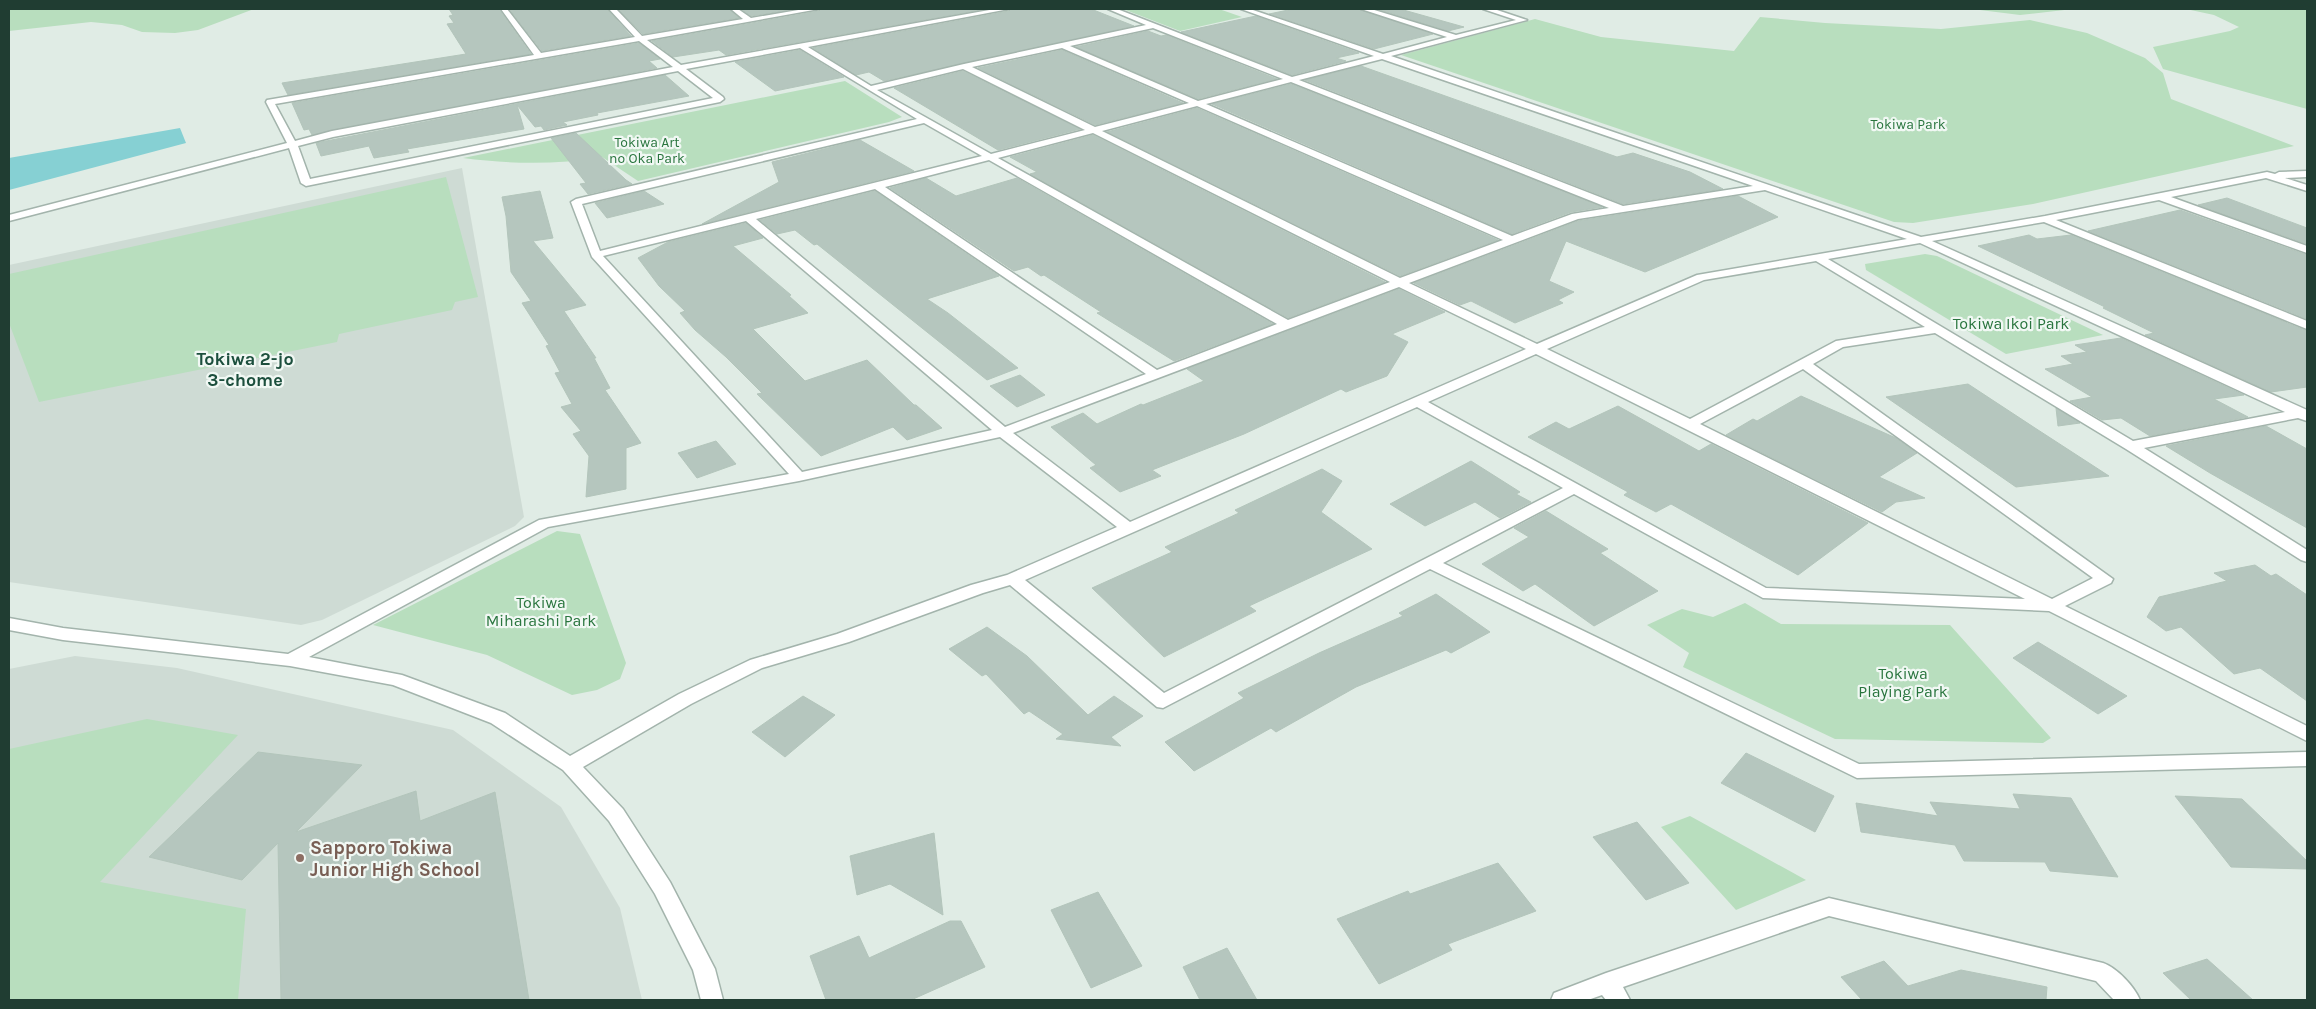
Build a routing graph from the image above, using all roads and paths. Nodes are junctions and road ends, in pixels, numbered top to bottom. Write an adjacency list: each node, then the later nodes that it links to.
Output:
1 (504, 9): 17 (street)
2 (612, 9): 14 (street)
3 (734, 9): 11 (street)
4 (815, 9): 11 (street)
5 (1006, 9): 10 (street)
6 (1111, 9): 12 (street)
7 (1244, 9): 18 (street)
8 (1364, 9): 13 (street)
9 (1488, 9): 13 (street)
10 (979, 11): 16 (street)
11 (749, 20): 14 (street)
12 (1153, 26): 15 (street); 21 (street)
13 (1455, 37): 18 (street)
14 (640, 38): 17 (street); 20 (street)
15 (1062, 45): 19 (street); 23 (street)
16 (801, 46): 20 (street); 22 (street)
17 (538, 55): 26 (street)
18 (1381, 56): 21 (street); 31 (street)
19 (964, 66): 22 (street); 25 (street)
20 (678, 68): 26 (street); 26 (street)
21 (1290, 79): 23 (street); 34 (street)
22 (870, 88): 24 (street)
23 (1196, 103): 25 (street); 38 (street)
24 (925, 120): 27 (street); 41 (street)
25 (1092, 130): 27 (street); 43 (street)
26 (292, 143): 35 (street)
27 (991, 157): 30 (street); 44 (street)
28 (2307, 174): 29 (street)
29 (2267, 175): 32 (street); 33 (street)
30 (877, 186): 36 (street); 49 (street)
31 (1765, 187): 34 (street); 39 (street)
32 (2307, 188)
33 (2161, 197): 37 (street); 40 (street)
34 (1621, 208): 38 (street)
35 (9, 218)
36 (748, 218): 41 (street); 53 (street)
37 (2045, 219): 39 (street); 45 (street)
38 (1512, 240): 43 (street)
39 (1921, 240): 42 (street); 51 (street)
40 (2307, 250)
41 (596, 255): 55 (street)
42 (1817, 257): 46 (street); 47 (street)
43 (1400, 282): 44 (street); 47 (street)
44 (1287, 325): 49 (street)
45 (2307, 325)
46 (1939, 329): 48 (street); 54 (street)
47 (1537, 349): 50 (street); 52 (street)
48 (1805, 364): 52 (street); 61 (street)
49 (1156, 375): 53 (street)
50 (1419, 402): 56 (street); 57 (street)
51 (2305, 414): 54 (street)
52 (1690, 424): 61 (street)
53 (1003, 432): 55 (street); 57 (street)
54 (2131, 446): 58 (street)
55 (799, 476): 63 (street)
56 (1574, 488): 59 (street); 61 (street)
57 (1128, 528): 60 (street)
58 (2307, 557)
59 (1432, 564): 60 (street); 65 (street)
60 (1013, 579): 66 (street)
61 (2051, 606): 64 (street)
62 (9, 624): 63 (street)
63 (290, 660): 66 (street)
64 (2307, 734)
65 (2307, 759)
66 (570, 765): 68 (street)
67 (1612, 992): 69 (street); 70 (street)
68 (712, 1000)
69 (1562, 1000)
70 (2129, 1000)

